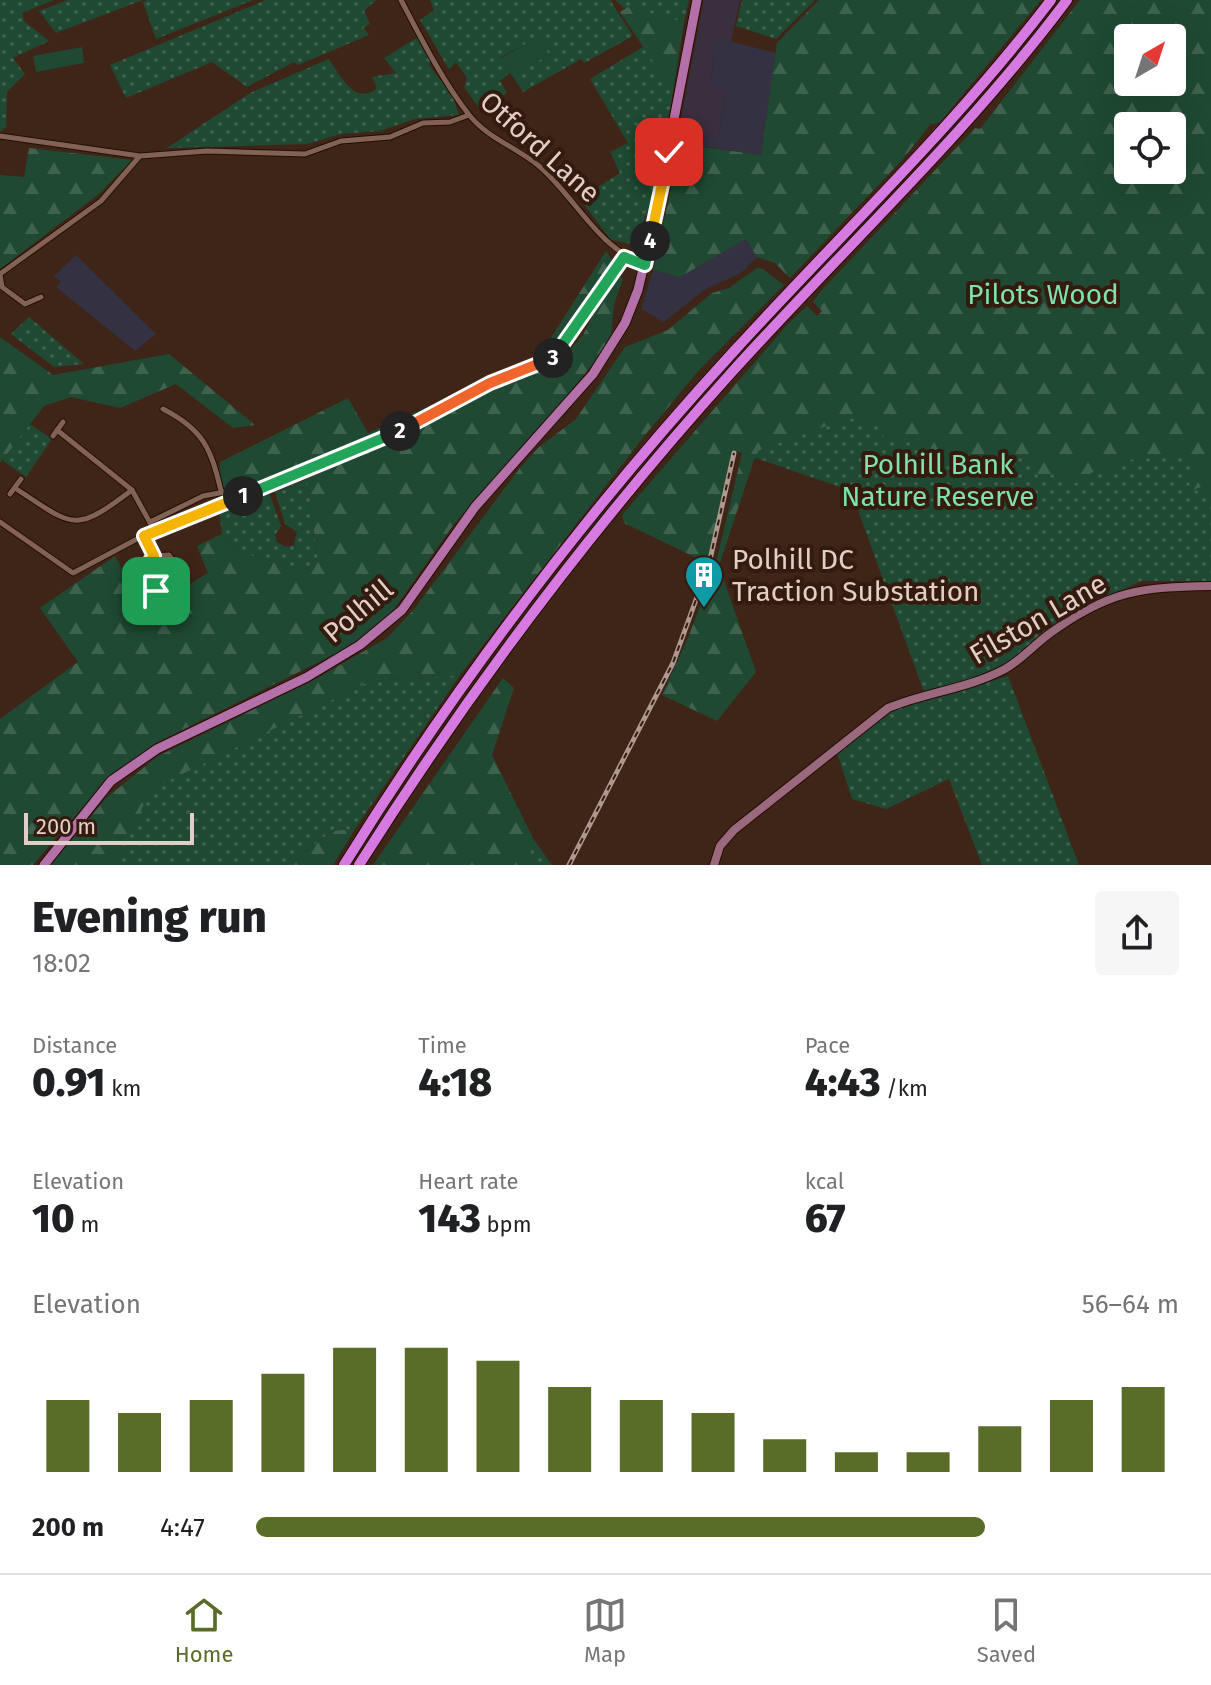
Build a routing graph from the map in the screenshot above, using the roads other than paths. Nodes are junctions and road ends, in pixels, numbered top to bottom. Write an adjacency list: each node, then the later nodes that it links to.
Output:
1 (401, 0): 5 (street, Otford Lane)
2 (697, 0): 9 (main road, Polhill)
3 (1051, 0): 26 (highway)
4 (1067, 0): 27 (highway)
5 (469, 115): 7 (street); 8 (street, Otford Lane)
6 (0, 136): 7 (street)
7 (140, 156): 10 (street)
8 (624, 257): 9 (street, Otford Lane); 18 (street)
9 (645, 265): 25 (main road, Polhill)
10 (41, 297)
11 (163, 409): 16 (street)
12 (63, 422): 15 (street)
13 (21, 479): 14 (street)
14 (15, 488): 15 (street); 17 (street)
15 (132, 490): 20 (street)
16 (221, 491): 18 (street); 20 (street)
17 (10, 494)
18 (248, 495): 21 (street)
19 (0, 522): 22 (street)
20 (150, 522): 21 (street)
21 (154, 530): 22 (street)
22 (144, 536): 23 (street)
23 (154, 556): 23 (street)
24 (1211, 586): 28 (street, Filston Lane)
25 (44, 865)
26 (344, 865)
27 (359, 865)
28 (714, 865)

